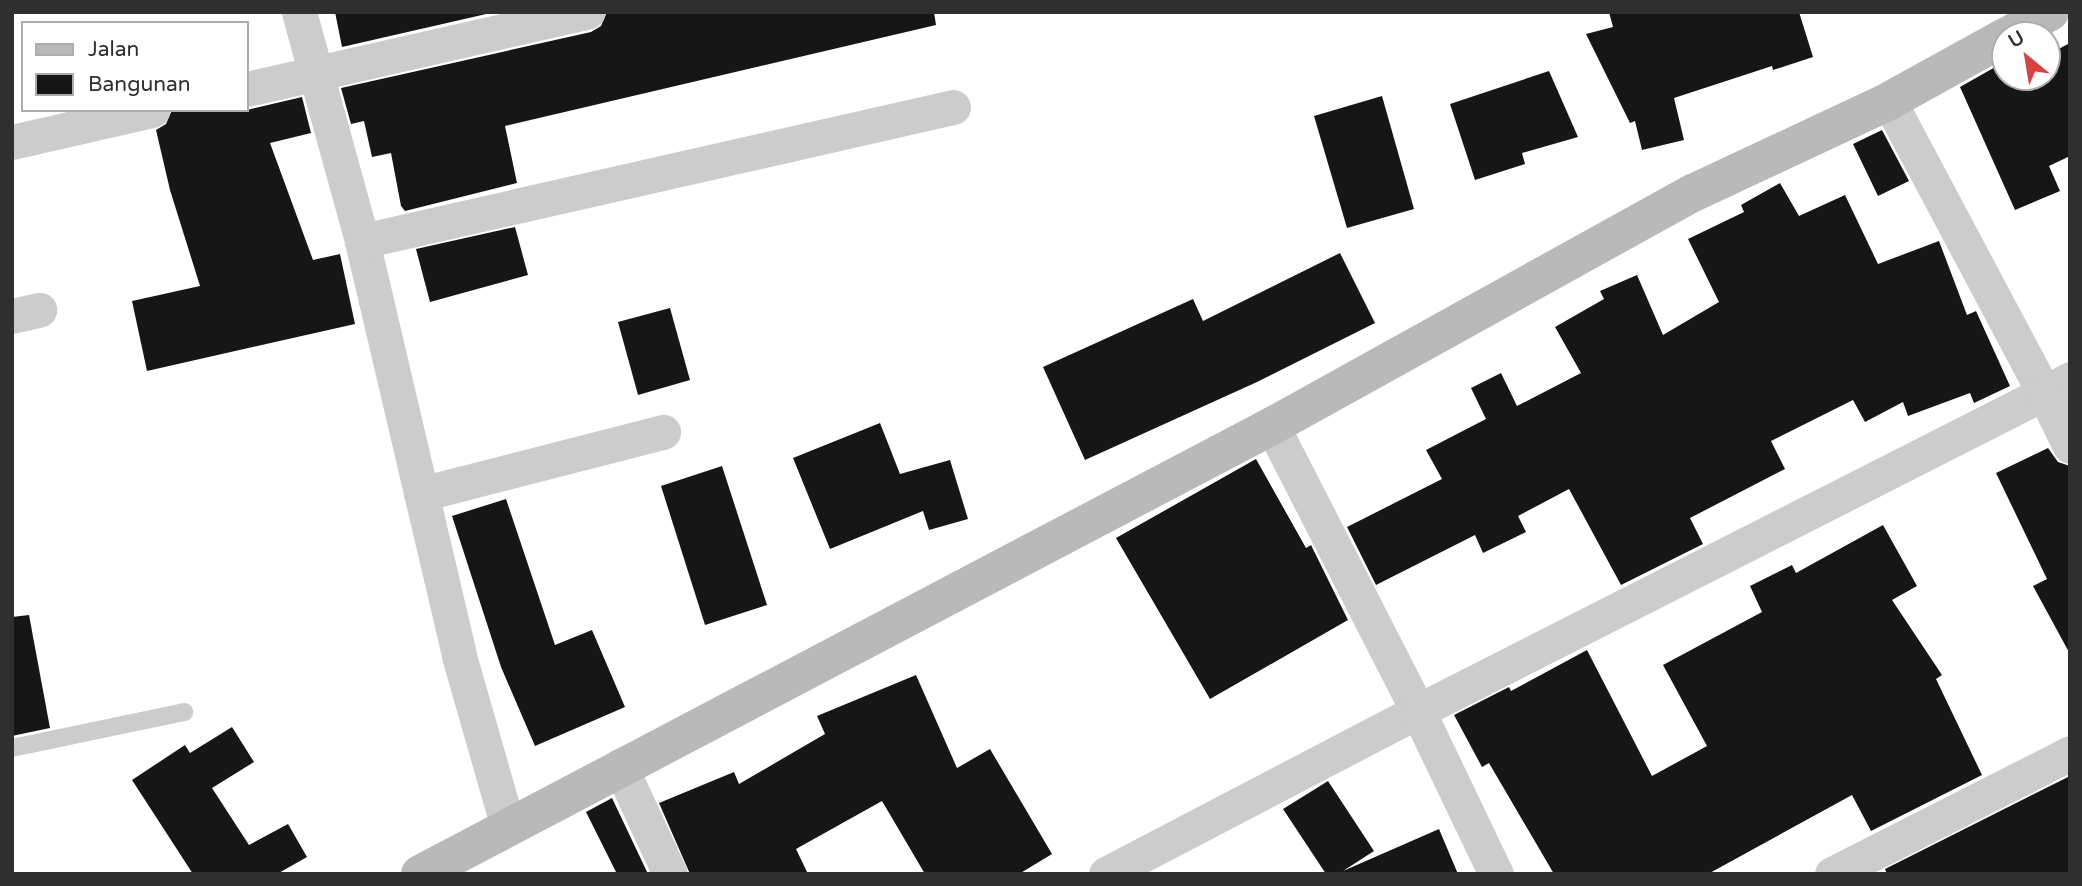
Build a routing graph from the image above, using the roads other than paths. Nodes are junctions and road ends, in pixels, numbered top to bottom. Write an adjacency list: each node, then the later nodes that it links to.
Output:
1 (299, 12): 6 (street)
2 (587, 12): 6 (street)
3 (2050, 12): 4 (main road)
4 (2034, 21)
5 (1991, 45): 8 (main road)
6 (315, 73): 7 (street); 12 (street)
7 (248, 89)
8 (1889, 101): 13 (street); 14 (main road)
9 (953, 107): 12 (street)
10 (143, 112): 11 (street)
11 (12, 142)
12 (362, 241): 17 (street)
13 (2057, 386): 16 (street); 18 (street)
14 (1272, 426): 18 (street); 22 (main road)
15 (663, 432): 17 (street)
16 (2070, 446)
17 (421, 494): 23 (street)
18 (1418, 711): 26 (street); 27 (street)
19 (184, 712): 20 (lane)
20 (12, 748)
21 (2070, 753): 28 (street)
22 (620, 766): 23 (main road); 25 (street)
23 (508, 827): 24 (main road)
24 (420, 874)
25 (670, 874)
26 (1106, 874)
27 (1496, 874)
28 (1832, 874)

